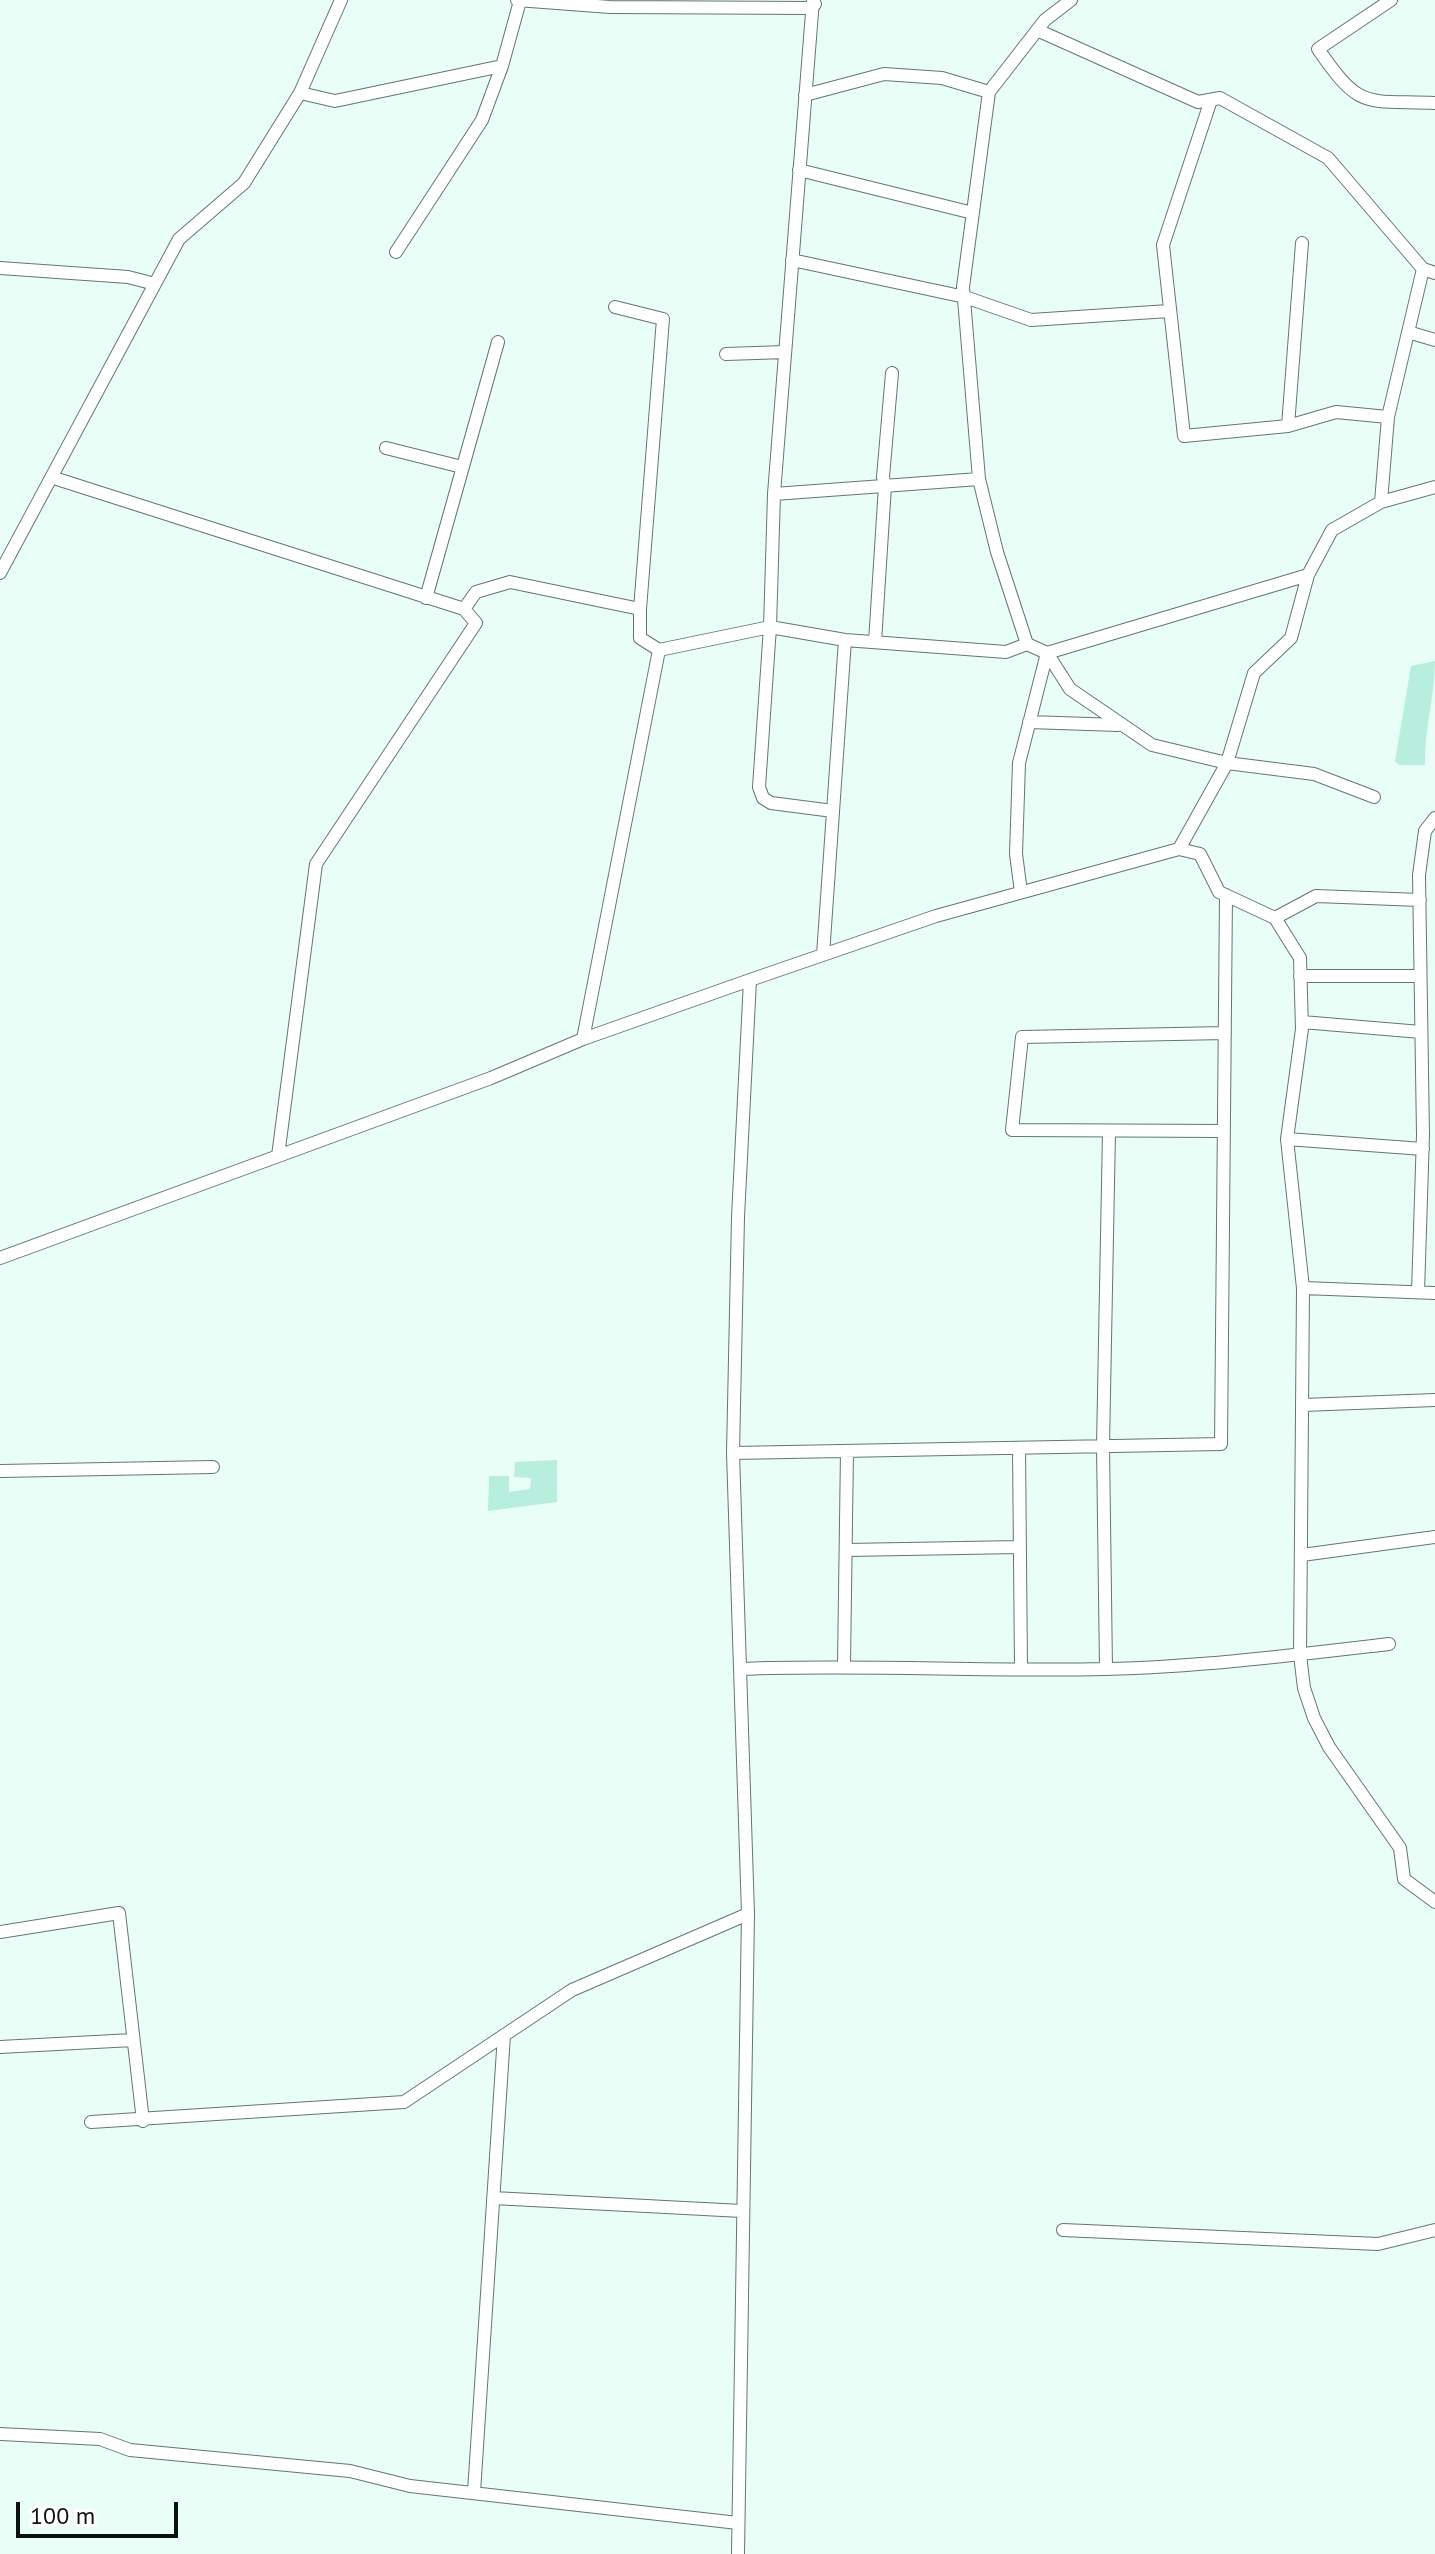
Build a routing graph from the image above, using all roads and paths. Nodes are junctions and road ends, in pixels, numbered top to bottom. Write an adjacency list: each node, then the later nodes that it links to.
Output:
1 (341, 0): 10 (street)
2 (1071, 0): 7 (street)
3 (1391, 0): 13 (street)
4 (518, 1): 6 (street); 8 (street)
5 (814, 3): 6 (street); 11 (street)
6 (608, 4)
7 (1037, 30): 9 (street); 12 (street)
8 (502, 66): 10 (street); 17 (street)
9 (989, 92): 11 (street); 15 (street)
10 (300, 93): 21 (street)
11 (805, 95): 14 (street)
12 (1211, 100): 20 (street); 24 (street)
13 (1435, 103)
14 (799, 170): 15 (street); 18 (street)
15 (973, 213): 22 (street)
16 (1302, 243): 32 (street)
17 (396, 252)
18 (792, 260): 22 (street); 28 (street)
19 (0, 268): 21 (street)
20 (1429, 271): 25 (street)
21 (155, 284): 35 (street)
22 (965, 297): 24 (street); 36 (street)
23 (615, 307): 45 (street)
24 (1169, 311): 32 (street)
25 (1408, 332): 26 (street); 31 (street)
26 (1435, 340)
27 (498, 342): 34 (street)
28 (785, 352): 29 (street); 39 (street)
29 (726, 354)
30 (892, 373): 37 (street)
31 (1388, 417): 32 (street); 40 (street)
32 (1288, 426)
33 (386, 448): 34 (street)
34 (462, 467): 43 (street)
35 (54, 478): 41 (street); 43 (street)
36 (979, 479): 37 (street); 49 (street)
37 (885, 486): 39 (street); 48 (street)
38 (1435, 487): 40 (street)
39 (774, 494): 46 (street)
40 (1381, 502): 42 (street)
41 (0, 573)
42 (1308, 575): 51 (street); 54 (street)
43 (426, 598): 44 (street)
44 (464, 609): 45 (street); 76 (street)
45 (640, 609): 50 (street)
46 (770, 627): 47 (street); 50 (street); 56 (street)
47 (845, 640): 48 (street); 56 (street)
48 (875, 642): 49 (street)
49 (1027, 644): 51 (street)
50 (659, 650): 70 (street)
51 (1047, 653): 52 (street); 53 (street)
52 (1029, 722): 53 (street); 59 (street)
53 (1119, 725): 54 (street)
54 (1227, 763): 55 (street); 58 (street)
55 (1374, 797)
56 (833, 811): 63 (street)
57 (1435, 818): 61 (street)
58 (1179, 849): 59 (street); 60 (street)
59 (1021, 892): 63 (street)
60 (1226, 895): 62 (street); 69 (street)
61 (1420, 900): 62 (street); 65 (street)
62 (1275, 918): 64 (street)
63 (823, 955): 66 (street)
64 (1300, 976): 65 (street); 67 (street)
65 (1420, 976): 68 (street)
66 (750, 980): 70 (street); 86 (street)
67 (1302, 1022): 68 (street); 74 (street)
68 (1421, 1032): 73 (street)
69 (1225, 1033): 71 (street); 72 (street)
70 (583, 1039): 76 (street)
71 (1109, 1131): 72 (street); 83 (street)
72 (1224, 1131): 83 (street)
73 (1429, 1135): 75 (street)
74 (1287, 1139): 75 (street); 78 (street)
75 (1423, 1149): 79 (street)
76 (278, 1156): 77 (street)
77 (0, 1258)
78 (1303, 1288): 79 (street); 82 (street)
79 (1418, 1292): 80 (street)
80 (1435, 1293)
81 (1435, 1400): 82 (street)
82 (1303, 1405): 92 (street)
83 (1103, 1446): 84 (street); 98 (street)
84 (1019, 1448): 85 (street); 90 (street)
85 (847, 1451): 86 (street); 91 (street)
86 (733, 1453): 97 (street)
87 (213, 1467): 88 (street)
88 (0, 1471)
89 (1435, 1537): 92 (street)
90 (1019, 1547): 91 (street); 96 (street)
91 (847, 1550): 95 (street)
92 (1302, 1555): 94 (street)
93 (1389, 1644): 94 (street)
94 (1300, 1655): 98 (street); 99 (street)
95 (844, 1664): 96 (street); 97 (street)
96 (1021, 1668): 98 (street)
97 (740, 1669): 100 (street)
98 (1106, 1669)
99 (1435, 1902)
100 (748, 1914): 102 (street); 108 (street)
101 (0, 1932): 103 (street)
102 (504, 2035): 105 (street); 107 (street)
103 (133, 2040): 104 (street); 105 (street)
104 (0, 2047)
105 (143, 2121): 106 (street)
106 (91, 2122)
107 (493, 2198): 108 (street); 112 (street)
108 (742, 2211): 113 (street)
109 (1063, 2230): 110 (street)
110 (1435, 2230)
111 (0, 2434): 112 (street)
112 (474, 2492): 113 (street)
113 (738, 2523): 114 (street)
114 (738, 2554)

